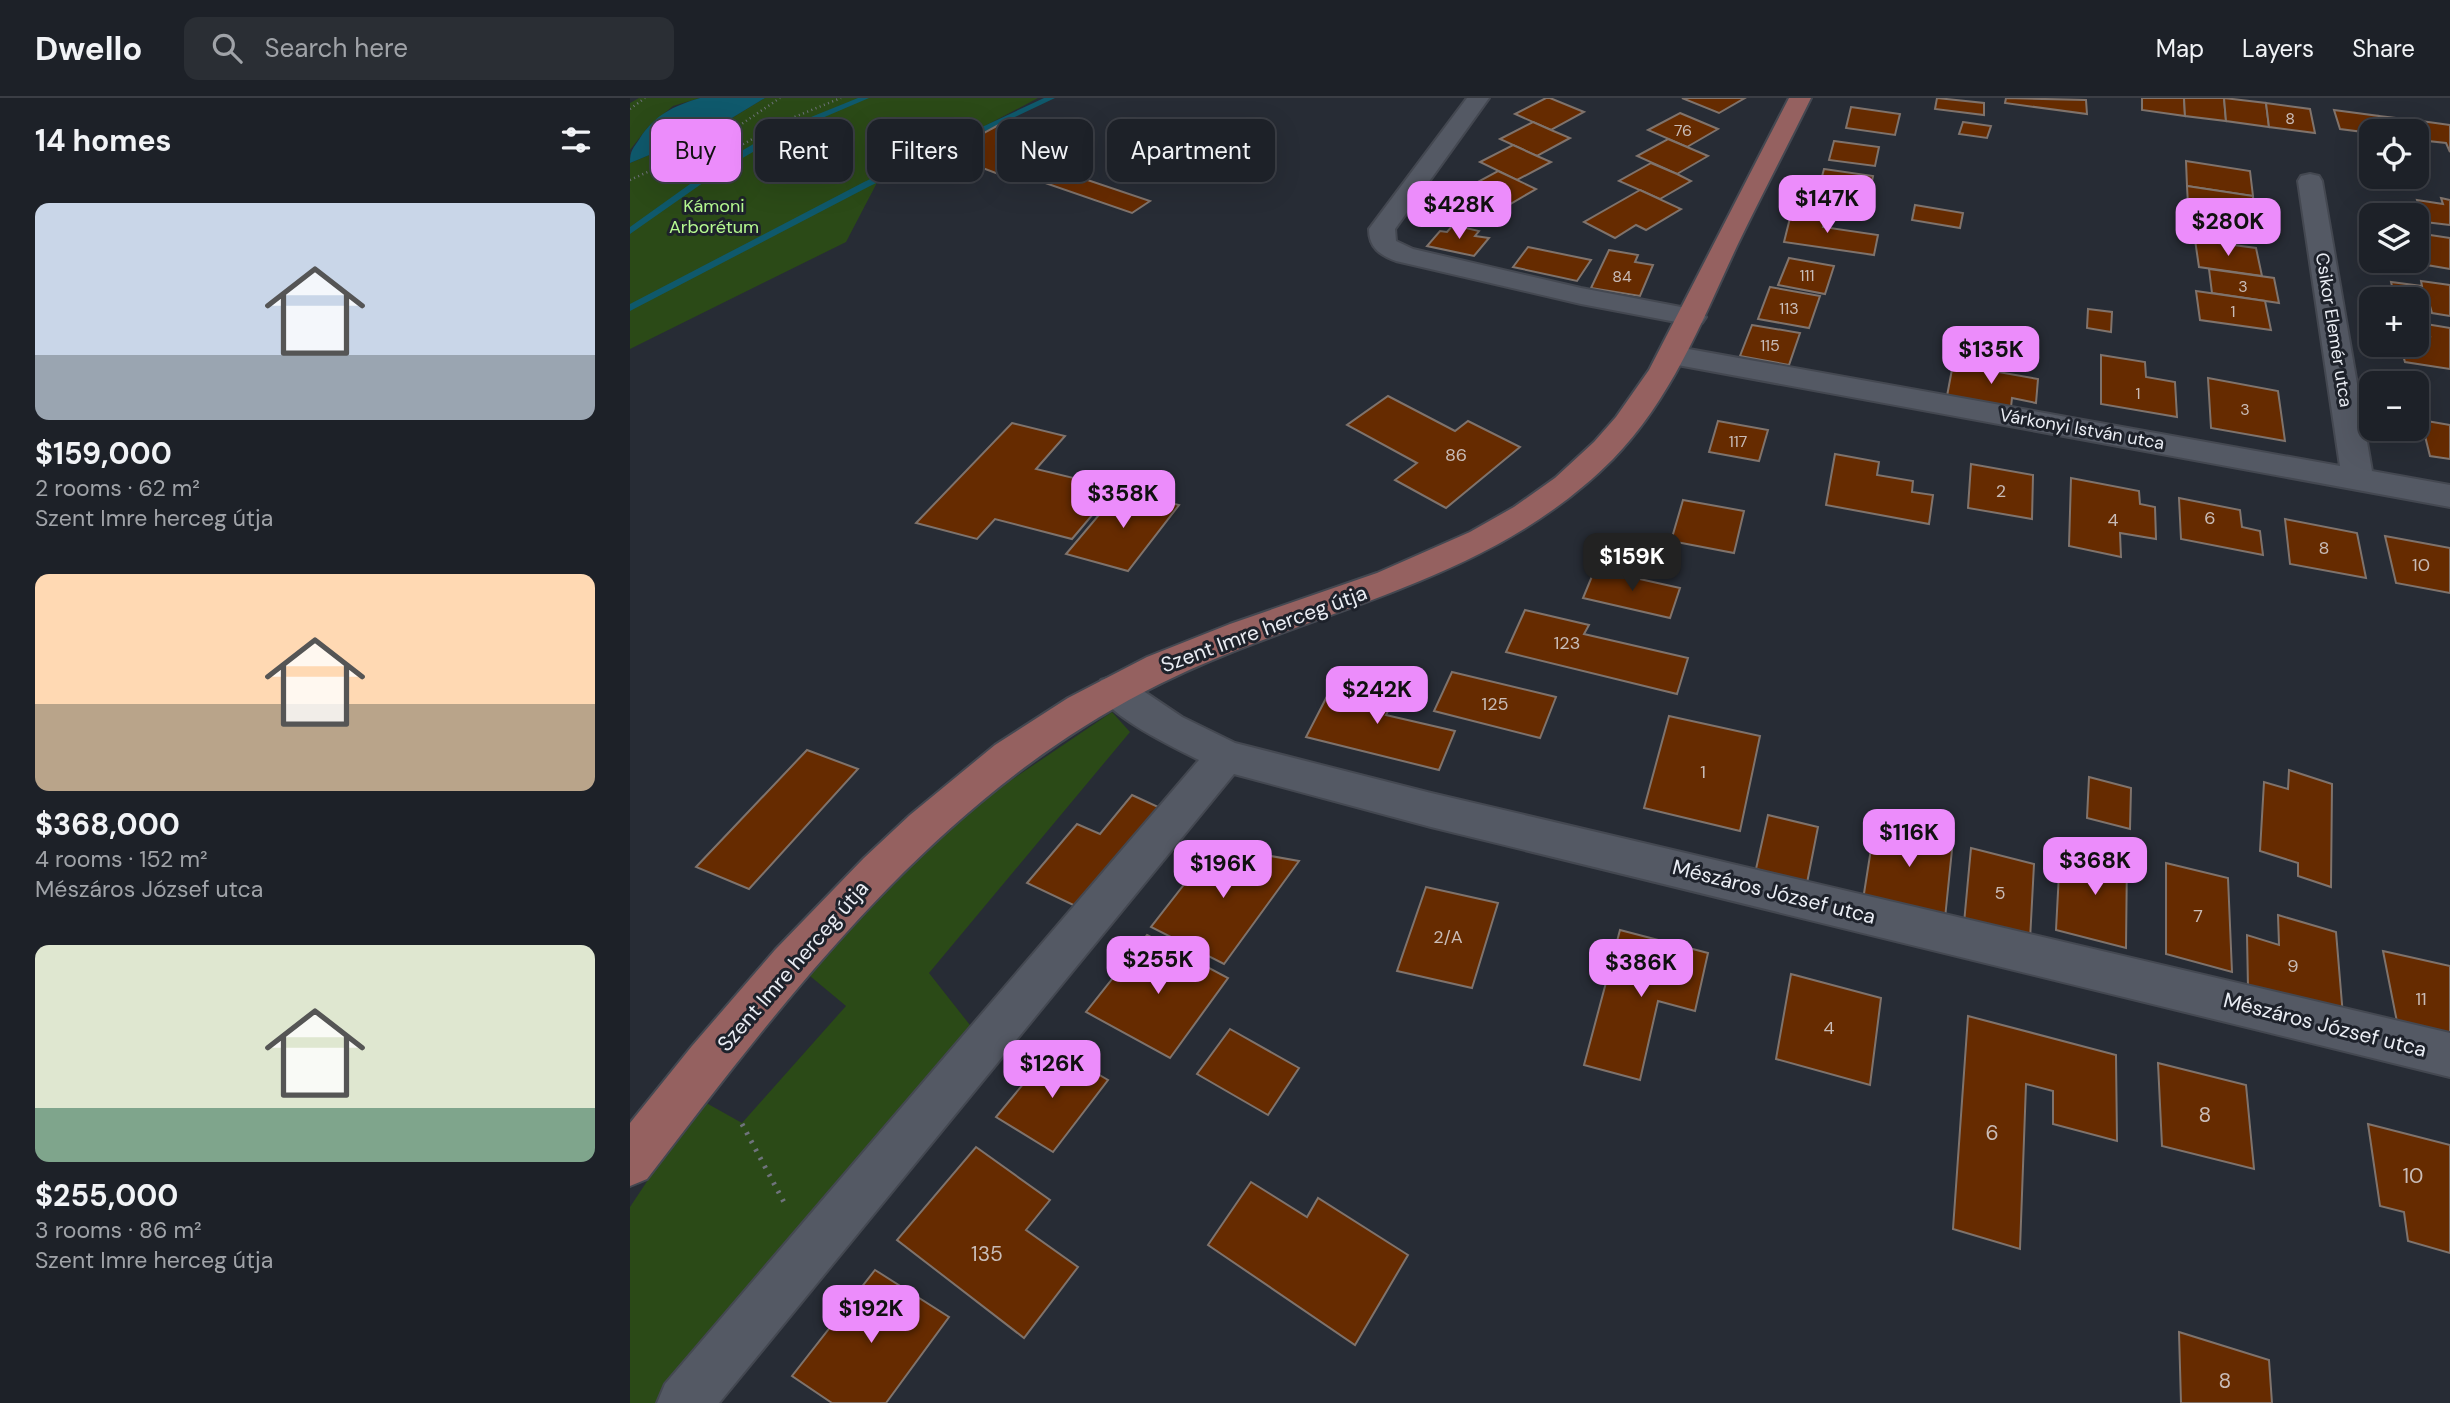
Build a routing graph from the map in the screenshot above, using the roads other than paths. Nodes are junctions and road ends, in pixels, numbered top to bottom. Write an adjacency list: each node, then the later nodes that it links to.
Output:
1 (1478, 98): 4 (street)
2 (1800, 98): 4 (main road, Szent Imre herceg útja)
3 (2310, 181): 6 (street, Csikor Elemér utca)
4 (1692, 317): 5 (main road, Szent Imre herceg útja)
5 (1672, 355): 6 (street, Várkonyi István utca); 8 (main road, Szent Imre herceg útja)
6 (2358, 480): 7 (street, Várkonyi István utca)
7 (2450, 496)
8 (1114, 690): 9 (street, Mészáros József utca); 11 (main road, Szent Imre herceg útja)
9 (1226, 756): 10 (street, Mészáros József utca); 12 (street)
10 (2450, 1055)
11 (630, 1161)
12 (684, 1403)

